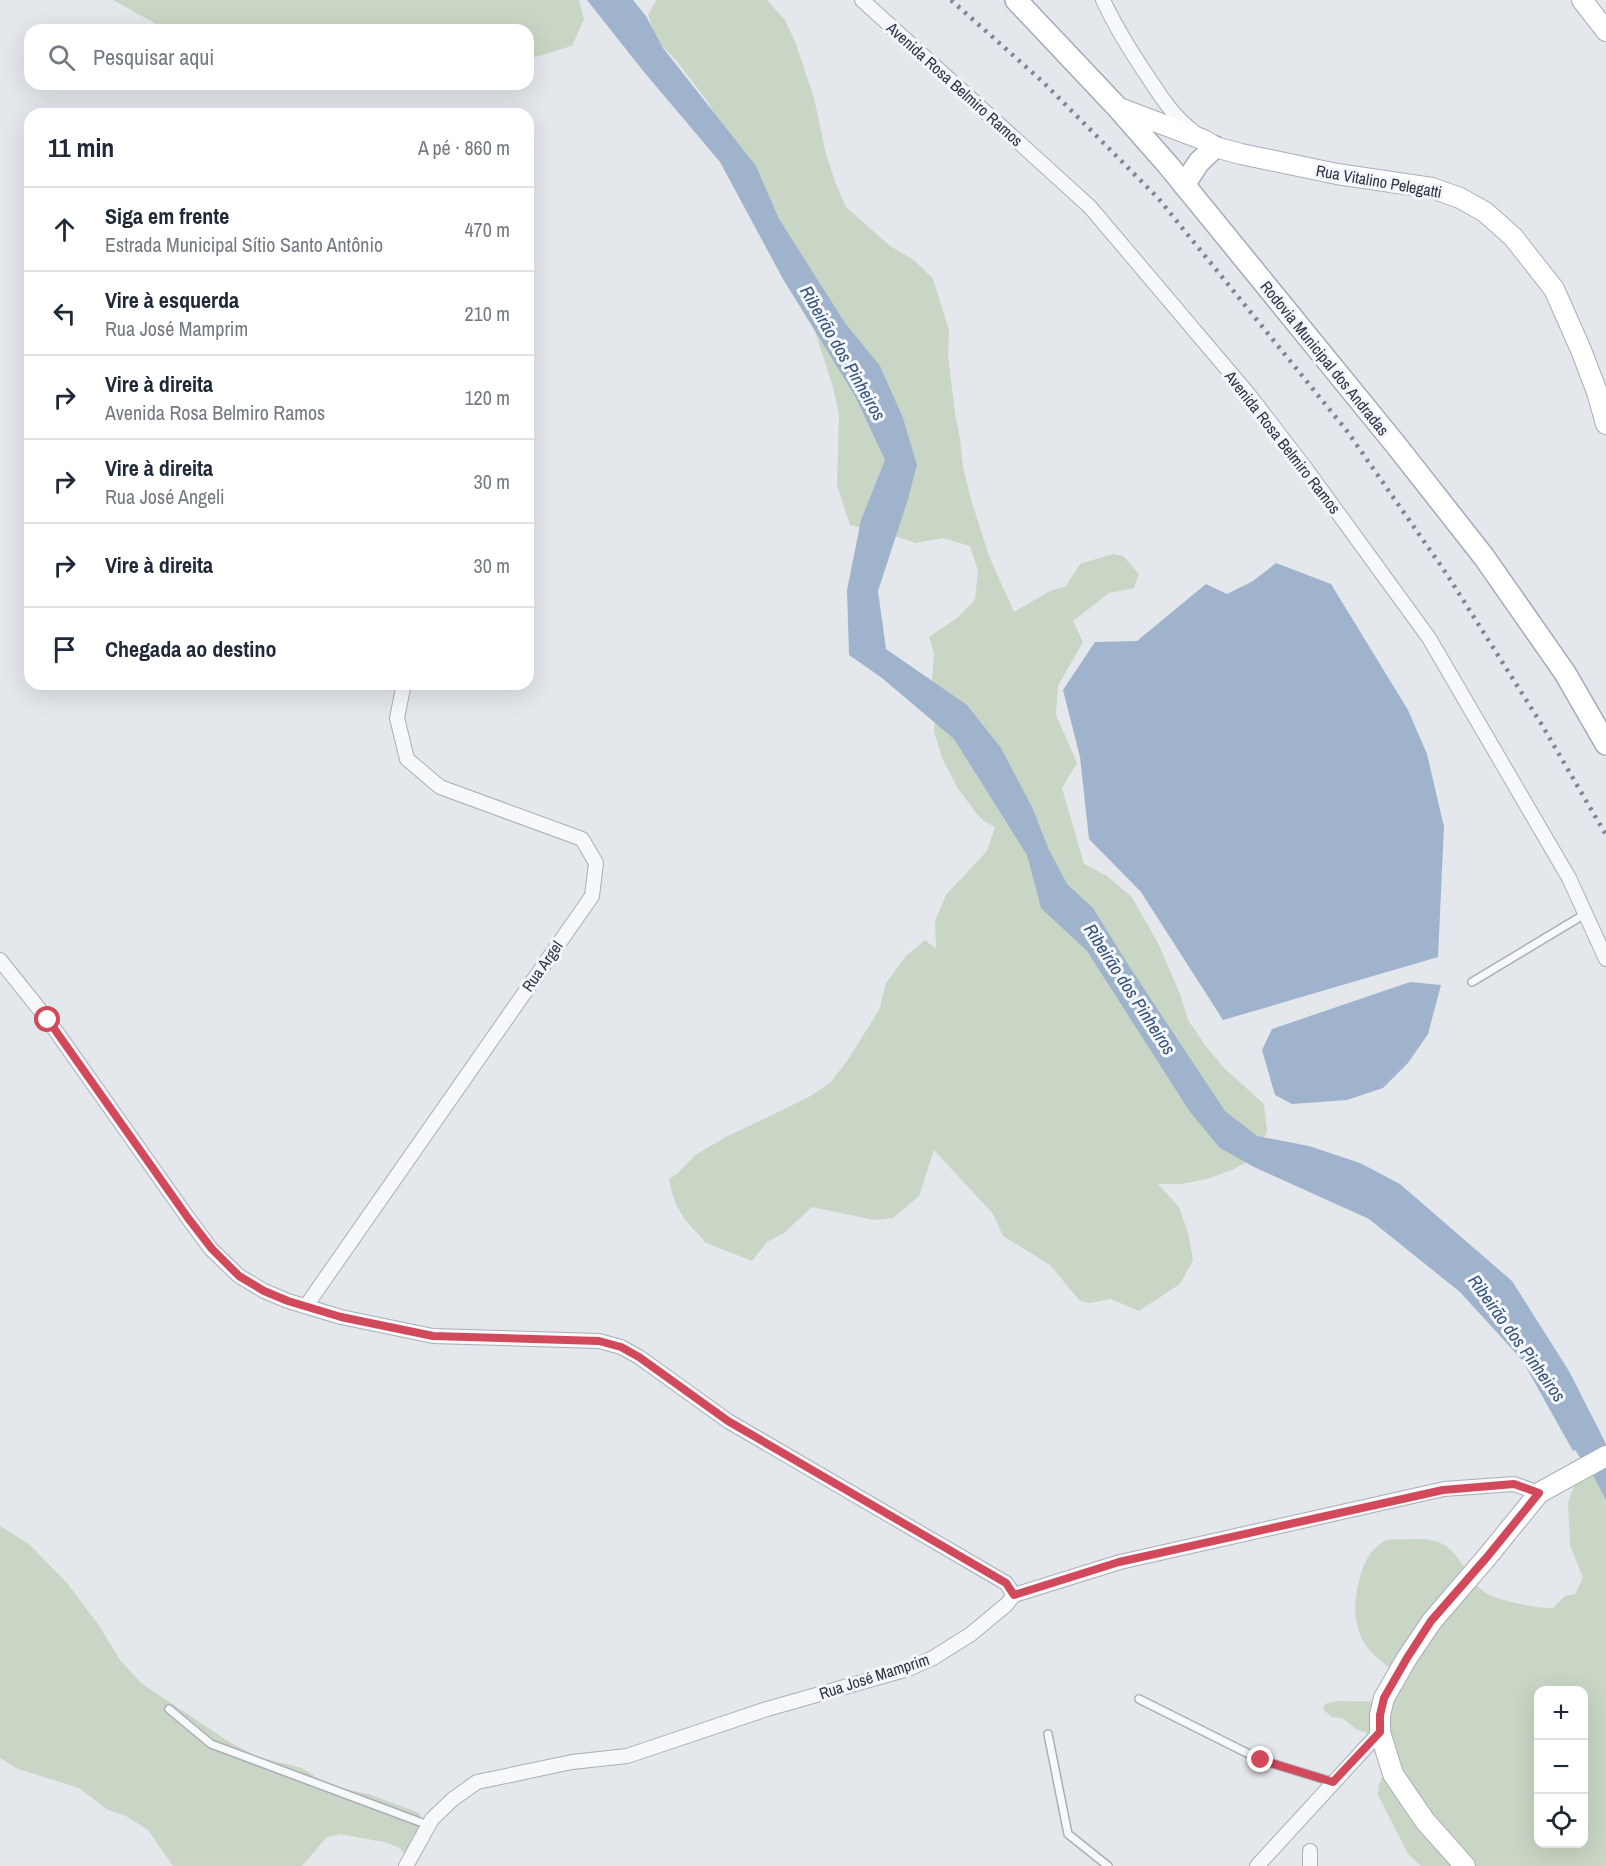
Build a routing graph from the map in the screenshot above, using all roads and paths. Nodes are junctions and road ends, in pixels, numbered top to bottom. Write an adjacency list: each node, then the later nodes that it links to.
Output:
1 (862, 0): 12 (street, Avenida Rosa Belmiro Ramos)
2 (1016, 0): 6 (main road, Rodovia Municipal dos Andradas)
3 (1103, 0): 7 (street)
4 (1582, 0): 5 (main road)
5 (1606, 31)
6 (1117, 107): 7 (main road, Rua Vitalino Pelegatti); 8 (main road, Rodovia Municipal dos Andradas)
7 (1210, 143): 8 (main road); 9 (main road, Rua Vitalino Pelegatti)
8 (1184, 185): 11 (main road, Rodovia Municipal dos Andradas)
9 (1606, 424)
10 (403, 690): 16 (street, Rua Argel)
11 (1605, 741)
12 (1585, 914): 13 (street, Avenida Rosa Belmiro Ramos); 15 (lane)
13 (1606, 959)
14 (0, 960): 16 (street)
15 (1472, 982)
16 (306, 1306): 19 (street)
17 (1606, 1455): 18 (main road)
18 (1539, 1493): 19 (street, Rua José Mamprim); 22 (main road)
19 (1014, 1595): 25 (street, Rua José Mamprim)
20 (1139, 1699): 24 (lane)
21 (169, 1709): 25 (lane)
22 (1380, 1732): 24 (street); 31 (main road)
23 (1048, 1734): 28 (lane)
24 (1333, 1782): 29 (street)
25 (428, 1825): 27 (street, Rua José Mamprim)
26 (1310, 1851): 30 (street)
27 (405, 1866)
28 (1108, 1866)
29 (1257, 1866)
30 (1310, 1866)
31 (1466, 1866)

